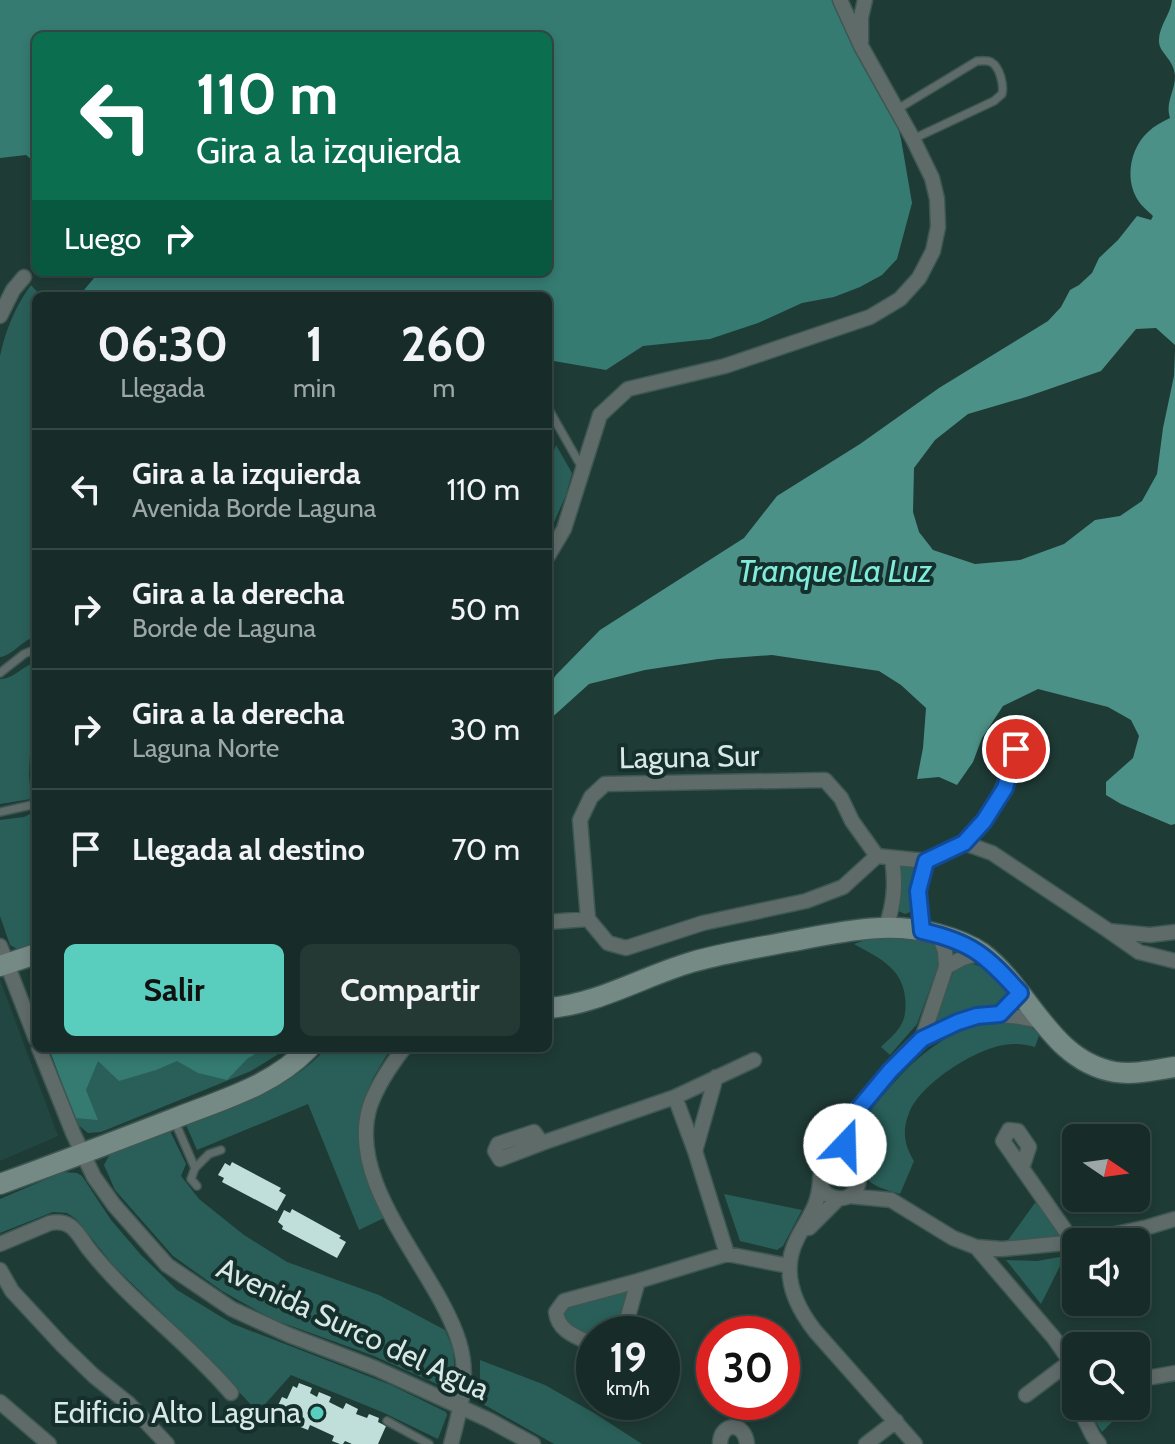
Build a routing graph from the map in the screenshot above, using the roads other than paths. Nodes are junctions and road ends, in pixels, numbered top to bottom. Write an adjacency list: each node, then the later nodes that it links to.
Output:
1 (840, 0): 3 (street)
2 (865, 0): 3 (street)
3 (861, 46): 4 (street)
4 (896, 110): 5 (street); 5 (lane)
5 (913, 139): 9 (street)
6 (24, 277): 7 (street)
7 (0, 316)
8 (552, 415): 9 (lane)
9 (582, 468): 10 (street)
10 (552, 549)
11 (32, 651): 13 (lane)
12 (0, 664): 13 (lane)
13 (9, 665): 14 (lane)
14 (0, 673)
15 (1016, 749): 18 (street)
16 (32, 805): 17 (lane)
17 (0, 812)
18 (964, 843): 20 (street); 24 (street)
19 (885, 858): 20 (street); 21 (street); 21 (street, Laguna Sur); 23 (street)
20 (926, 861): 26 (street)
21 (588, 919): 22 (street)
22 (552, 922)
23 (886, 927): 26 (street); 33 (street)
24 (1109, 931): 25 (street); 30 (street)
25 (1175, 932)
26 (931, 933): 27 (street); 31 (street)
27 (981, 953): 31 (street); 32 (street)
28 (32, 955): 29 (street)
29 (2, 959): 36 (street)
30 (1175, 961)
31 (946, 967): 37 (street)
32 (1020, 993): 34 (street); 35 (street)
33 (552, 1007)
34 (1000, 1014): 35 (street); 37 (street)
35 (1042, 1022): 42 (street)
36 (32, 1030)
37 (922, 1039): 46 (street)
38 (41, 1052): 50 (street, Avenida Surco del Agua)
39 (305, 1052): 45 (street)
40 (401, 1052): 81 (street)
41 (754, 1060): 43 (street)
42 (1175, 1067)
43 (716, 1077): 44 (street); 49 (street)
44 (675, 1097): 47 (street); 49 (street)
45 (174, 1118): 50 (street); 53 (lane)
46 (846, 1124): 51 (street); 52 (street)
47 (542, 1143)
48 (221, 1150): 53 (lane)
49 (695, 1151): 68 (street)
50 (83, 1155): 57 (street); 81 (street, Avenida Surco del Agua)
51 (850, 1162): 52 (street); 55 (street)
52 (826, 1165): 56 (street)
53 (195, 1168): 58 (lane)
54 (1022, 1168): 62 (street)
55 (859, 1181): 59 (street); 60 (street)
56 (820, 1182): 59 (street); 64 (street)
57 (0, 1184)
58 (197, 1186)
59 (844, 1197): 60 (street); 64 (street)
60 (882, 1199): 67 (street)
61 (1175, 1219): 63 (street)
62 (1066, 1228)
63 (1143, 1228)
64 (795, 1242): 69 (street)
65 (1062, 1243): 67 (street)
66 (0, 1244): 78 (street)
67 (976, 1247): 74 (street)
68 (727, 1254): 69 (street); 71 (street)
69 (789, 1266): 84 (street)
70 (0, 1270): 86 (street)
71 (638, 1281): 72 (street); 73 (street)
72 (628, 1316)
73 (576, 1336)
74 (1062, 1352)
75 (1062, 1372): 79 (street)
76 (1175, 1373): 77 (street)
77 (1150, 1377)
78 (231, 1393)
79 (1026, 1395)
80 (0, 1402): 85 (street)
81 (461, 1407): 88 (street); 89 (street, Avenida Surco del Agua)
82 (1085, 1420): 94 (street)
83 (387, 1421): 87 (lane)
84 (896, 1421): 92 (street); 93 (street)
85 (49, 1444)
86 (167, 1444)
87 (429, 1444)
88 (451, 1444)
89 (533, 1444)
90 (720, 1444): 91 (street)
91 (747, 1444)
92 (866, 1444)
93 (915, 1444)
94 (1099, 1444)

